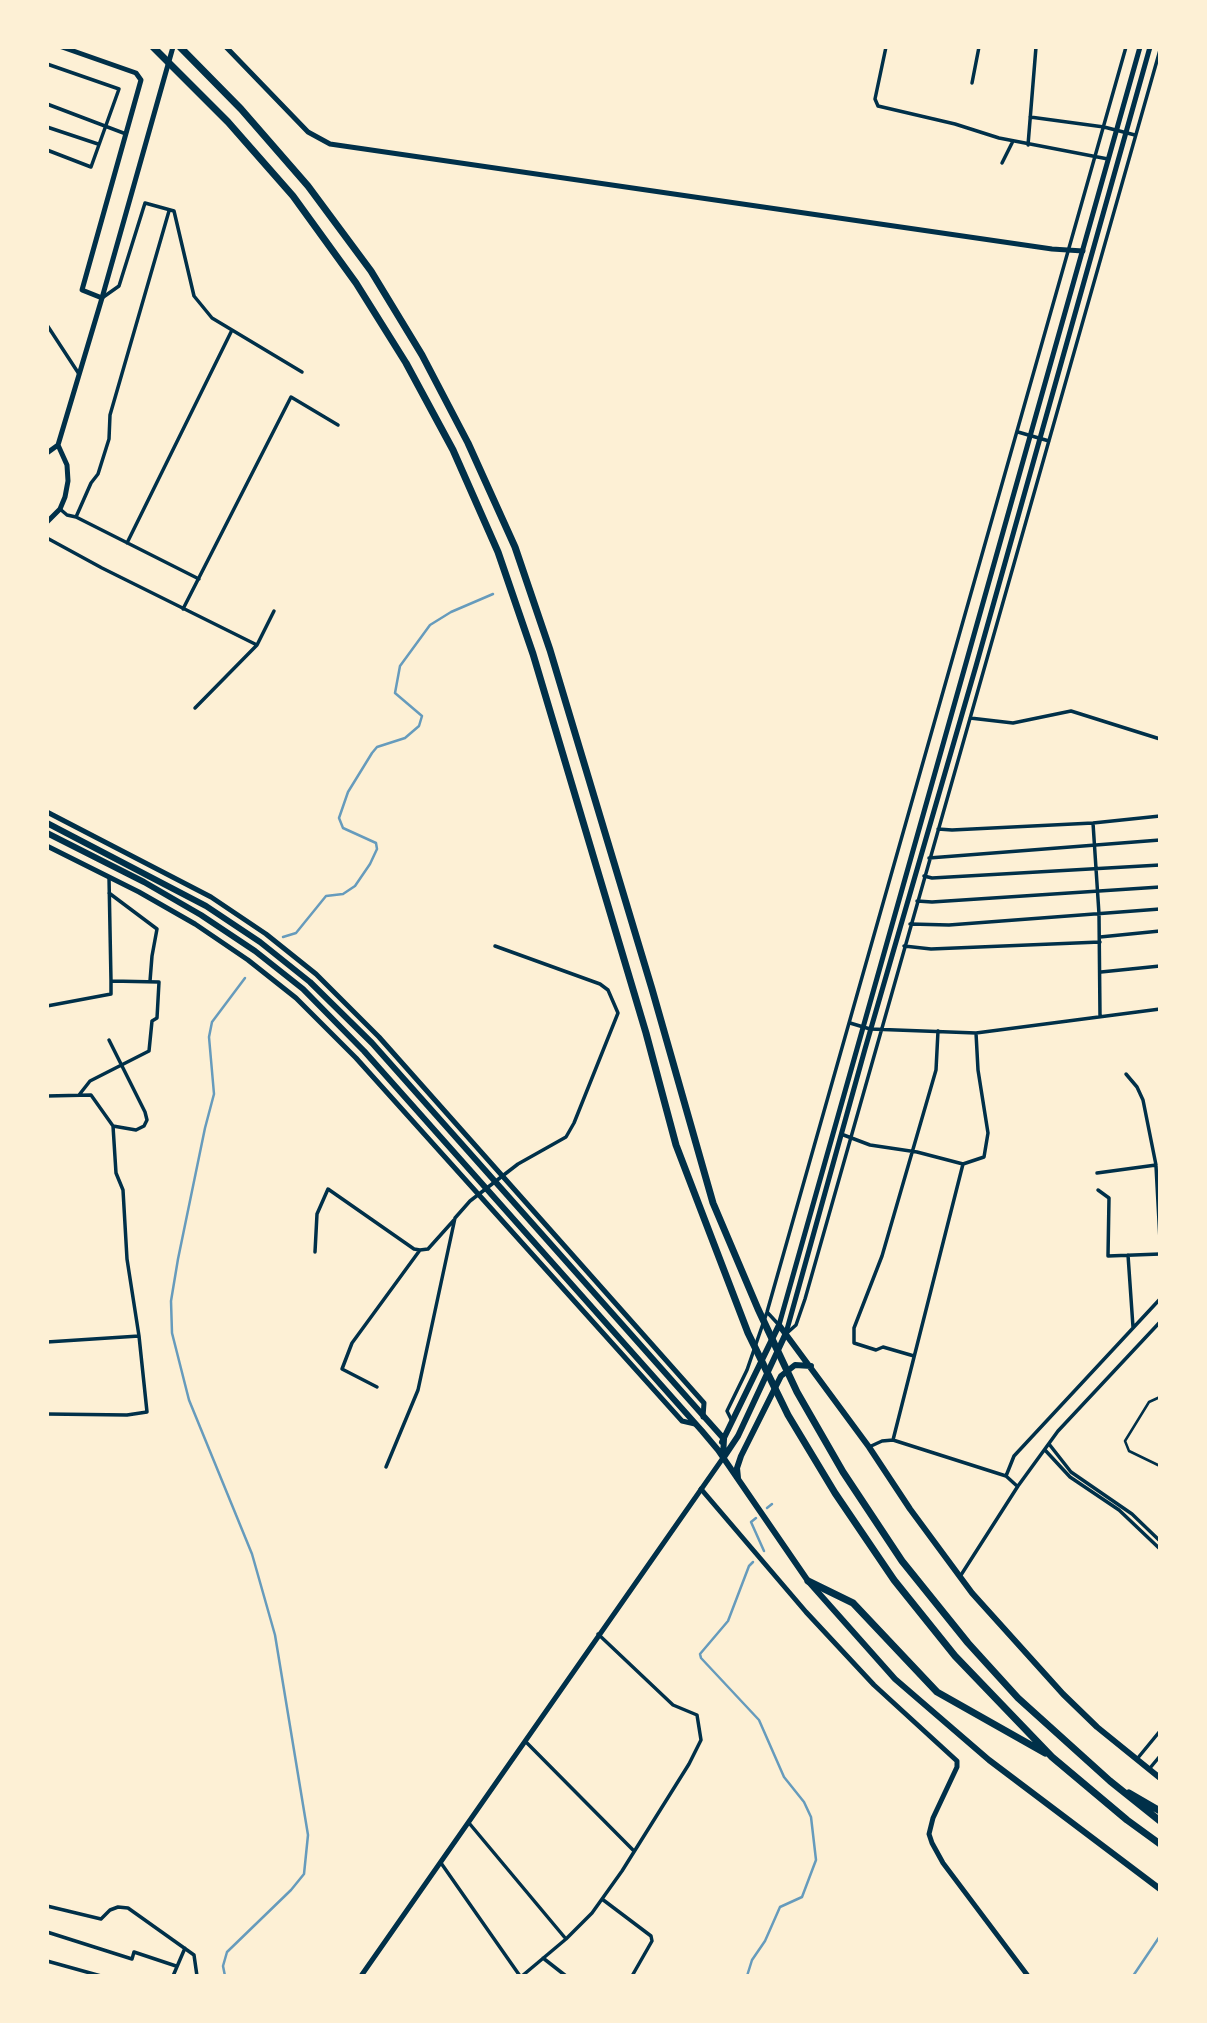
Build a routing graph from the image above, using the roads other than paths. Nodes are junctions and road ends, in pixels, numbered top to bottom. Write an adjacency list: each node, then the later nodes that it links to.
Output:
1 (62, 47): 22 (street)
2 (153, 47): 157 (highway)
3 (173, 47): 34 (street)
4 (180, 47): 161 (highway)
5 (226, 47): 32 (street)
6 (887, 47): 24 (street)
7 (979, 47): 14 (street)
8 (1036, 47): 16 (street)
9 (1126, 47): 19 (street)
10 (1140, 47): 20 (street)
11 (1150, 47): 21 (street)
12 (1160, 50): 23 (street)
13 (47, 64): 17 (street)
14 (972, 83)
15 (47, 104): 17 (street)
16 (1030, 117): 19 (street); 26 (street)
17 (105, 126): 22 (street); 25 (street)
18 (47, 127): 25 (street)
19 (1104, 127): 20 (street); 28 (street)
20 (1116, 131): 21 (street); 29 (street)
21 (1126, 133): 23 (street); 42 (street)
22 (126, 134): 34 (street)
23 (1135, 135): 43 (street)
24 (1013, 141): 26 (street); 30 (street)
25 (99, 144): 27 (street)
26 (1028, 145): 28 (street)
27 (47, 150)
28 (1095, 157): 29 (street); 32 (street)
29 (1108, 159): 33 (street)
30 (1002, 163)
31 (169, 209): 34 (street); 36 (street); 47 (street)
32 (1069, 250): 33 (street); 40 (street)
33 (1083, 251): 41 (street)
34 (102, 298): 38 (street)
35 (47, 325): 38 (street)
36 (232, 330): 37 (street); 50 (street)
37 (302, 372)
38 (79, 374): 44 (street)
39 (338, 425): 51 (street)
40 (1017, 432): 41 (street); 90 (street)
41 (1031, 436): 42 (street); 91 (street)
42 (1040, 438): 43 (street); 92 (street)
43 (1049, 441): 56 (street)
44 (58, 445): 45 (street); 46 (street)
45 (48, 450)
46 (60, 509): 47 (street); 48 (street)
47 (76, 517): 50 (street)
48 (47, 522)
49 (47, 538): 52 (street)
50 (127, 543): 51 (street)
51 (199, 579): 52 (street)
52 (183, 609): 54 (street)
53 (274, 611): 54 (street)
54 (257, 645): 55 (street)
55 (195, 708)
56 (970, 718): 57 (street); 62 (street)
57 (1160, 739)
58 (47, 812): 108 (street)
59 (1160, 816): 61 (street)
60 (47, 822): 109 (main road)
61 (1093, 823): 62 (street); 65 (street)
62 (938, 829): 67 (street)
63 (47, 833): 110 (main road)
64 (1160, 840): 65 (street)
65 (1095, 845): 67 (street); 69 (street)
66 (47, 846): 71 (street)
67 (929, 858): 70 (street)
68 (1160, 865): 69 (street)
69 (1096, 869): 70 (street); 73 (street)
70 (924, 876): 75 (street)
71 (109, 877): 74 (street); 112 (street)
72 (1160, 887): 73 (street)
73 (1098, 891): 75 (street); 77 (street)
74 (109, 892): 85 (street); 86 (street)
75 (917, 901): 78 (street)
76 (1160, 909): 77 (street)
77 (1099, 914): 78 (street); 80 (street)
78 (910, 923): 81 (street)
79 (1160, 931): 80 (street)
80 (1100, 940): 81 (street); 84 (street)
81 (904, 946): 93 (street)
82 (495, 947): 108 (street)
83 (1160, 966): 84 (street)
84 (1101, 972): 89 (street)
85 (111, 981): 86 (street); 87 (street)
86 (150, 982): 97 (street)
87 (47, 1006)
88 (1160, 1009): 89 (street)
89 (1100, 1016): 95 (street)
90 (850, 1023): 91 (street); 120 (street)
91 (863, 1027): 92 (street); 122 (street)
92 (870, 1029): 93 (street); 102 (street)
93 (881, 1029): 94 (street); 103 (street)
94 (939, 1031): 95 (street); 104 (street)
95 (976, 1033): 105 (street)
96 (109, 1040): 97 (street)
97 (122, 1065): 99 (street); 101 (street)
98 (1126, 1074): 106 (street)
99 (79, 1095): 100 (street); 101 (street)
100 (47, 1096)
101 (113, 1126): 126 (street)
102 (841, 1134): 103 (street); 125 (street)
103 (852, 1138): 104 (street); 125 (street)
104 (912, 1151): 105 (street); 128 (street)
105 (963, 1164): 128 (street)
106 (1156, 1165): 107 (street); 114 (street)
107 (1097, 1172)
108 (502, 1176): 109 (street); 133 (street)
109 (495, 1182): 110 (street); 133 (main road)
110 (487, 1188): 112 (street); 135 (main road)
111 (1098, 1189): 117 (street)
112 (478, 1194): 113 (street); 135 (street)
113 (455, 1218): 115 (street); 144 (street)
114 (1160, 1240)
115 (420, 1250): 116 (street); 130 (street)
116 (315, 1252)
117 (1128, 1255): 118 (street); 123 (street)
118 (1160, 1255)
119 (1160, 1299): 123 (street)
120 (767, 1312): 122 (street); 134 (street)
121 (1160, 1322): 124 (street)
122 (779, 1325): 125 (main road); 134 (main road)
123 (1133, 1327): 145 (street)
124 (1158, 1327): 138 (street)
125 (786, 1334): 129 (main road); 142 (main road)
126 (139, 1336): 127 (street); 132 (street)
127 (47, 1342)
128 (914, 1356): 137 (street)
129 (811, 1366): 139 (main road); 146 (main road)
130 (377, 1387)
131 (1160, 1397): 143 (street)
132 (47, 1414)
133 (703, 1417): 136 (main road)
134 (732, 1422): 136 (main road)
135 (696, 1424): 140 (main road)
136 (724, 1439): 140 (main road); 142 (main road)
137 (893, 1440): 139 (street); 145 (street)
138 (1049, 1443): 141 (street); 149 (street)
139 (869, 1447): 151 (main road)
140 (718, 1450): 142 (main road)
141 (1045, 1450): 147 (street); 150 (street)
142 (723, 1458): 146 (main road); 148 (street)
143 (1160, 1466)
144 (386, 1467)
145 (1006, 1476): 147 (street)
146 (739, 1479): 152 (main road)
147 (1018, 1486): 151 (street)
148 (701, 1489): 153 (street); 184 (street)
149 (1160, 1541)
150 (1160, 1549)
151 (960, 1577): 158 (main road)
152 (808, 1581): 157 (highway); 168 (main road)
153 (598, 1634): 155 (street); 166 (street)
154 (1160, 1731): 158 (street)
155 (524, 1740): 163 (street); 166 (street)
156 (1160, 1756): 159 (street)
157 (1052, 1757): 165 (highway)
158 (1137, 1760): 159 (main road)
159 (1149, 1770): 160 (main road)
160 (1160, 1778)
161 (1110, 1782): 162 (highway); 164 (highway)
162 (1160, 1811)
163 (468, 1821): 167 (street); 172 (street)
164 (1160, 1821)
165 (1160, 1844)
166 (634, 1852): 169 (street)
167 (440, 1862): 180 (street); 181 (street)
168 (1160, 1889)
169 (602, 1899): 172 (street); 183 (street)
170 (47, 1906): 173 (street)
171 (47, 1932): 176 (street)
172 (566, 1939): 174 (street)
173 (185, 1948): 176 (street); 179 (street)
174 (543, 1958): 181 (street); 182 (street)
175 (47, 1961): 177 (street)
176 (176, 1966): 178 (street)
177 (101, 1976)
178 (173, 1976)
179 (197, 1976)
180 (361, 1976)
181 (521, 1976)
182 (566, 1976)
183 (632, 1976)
184 (1028, 1976)

